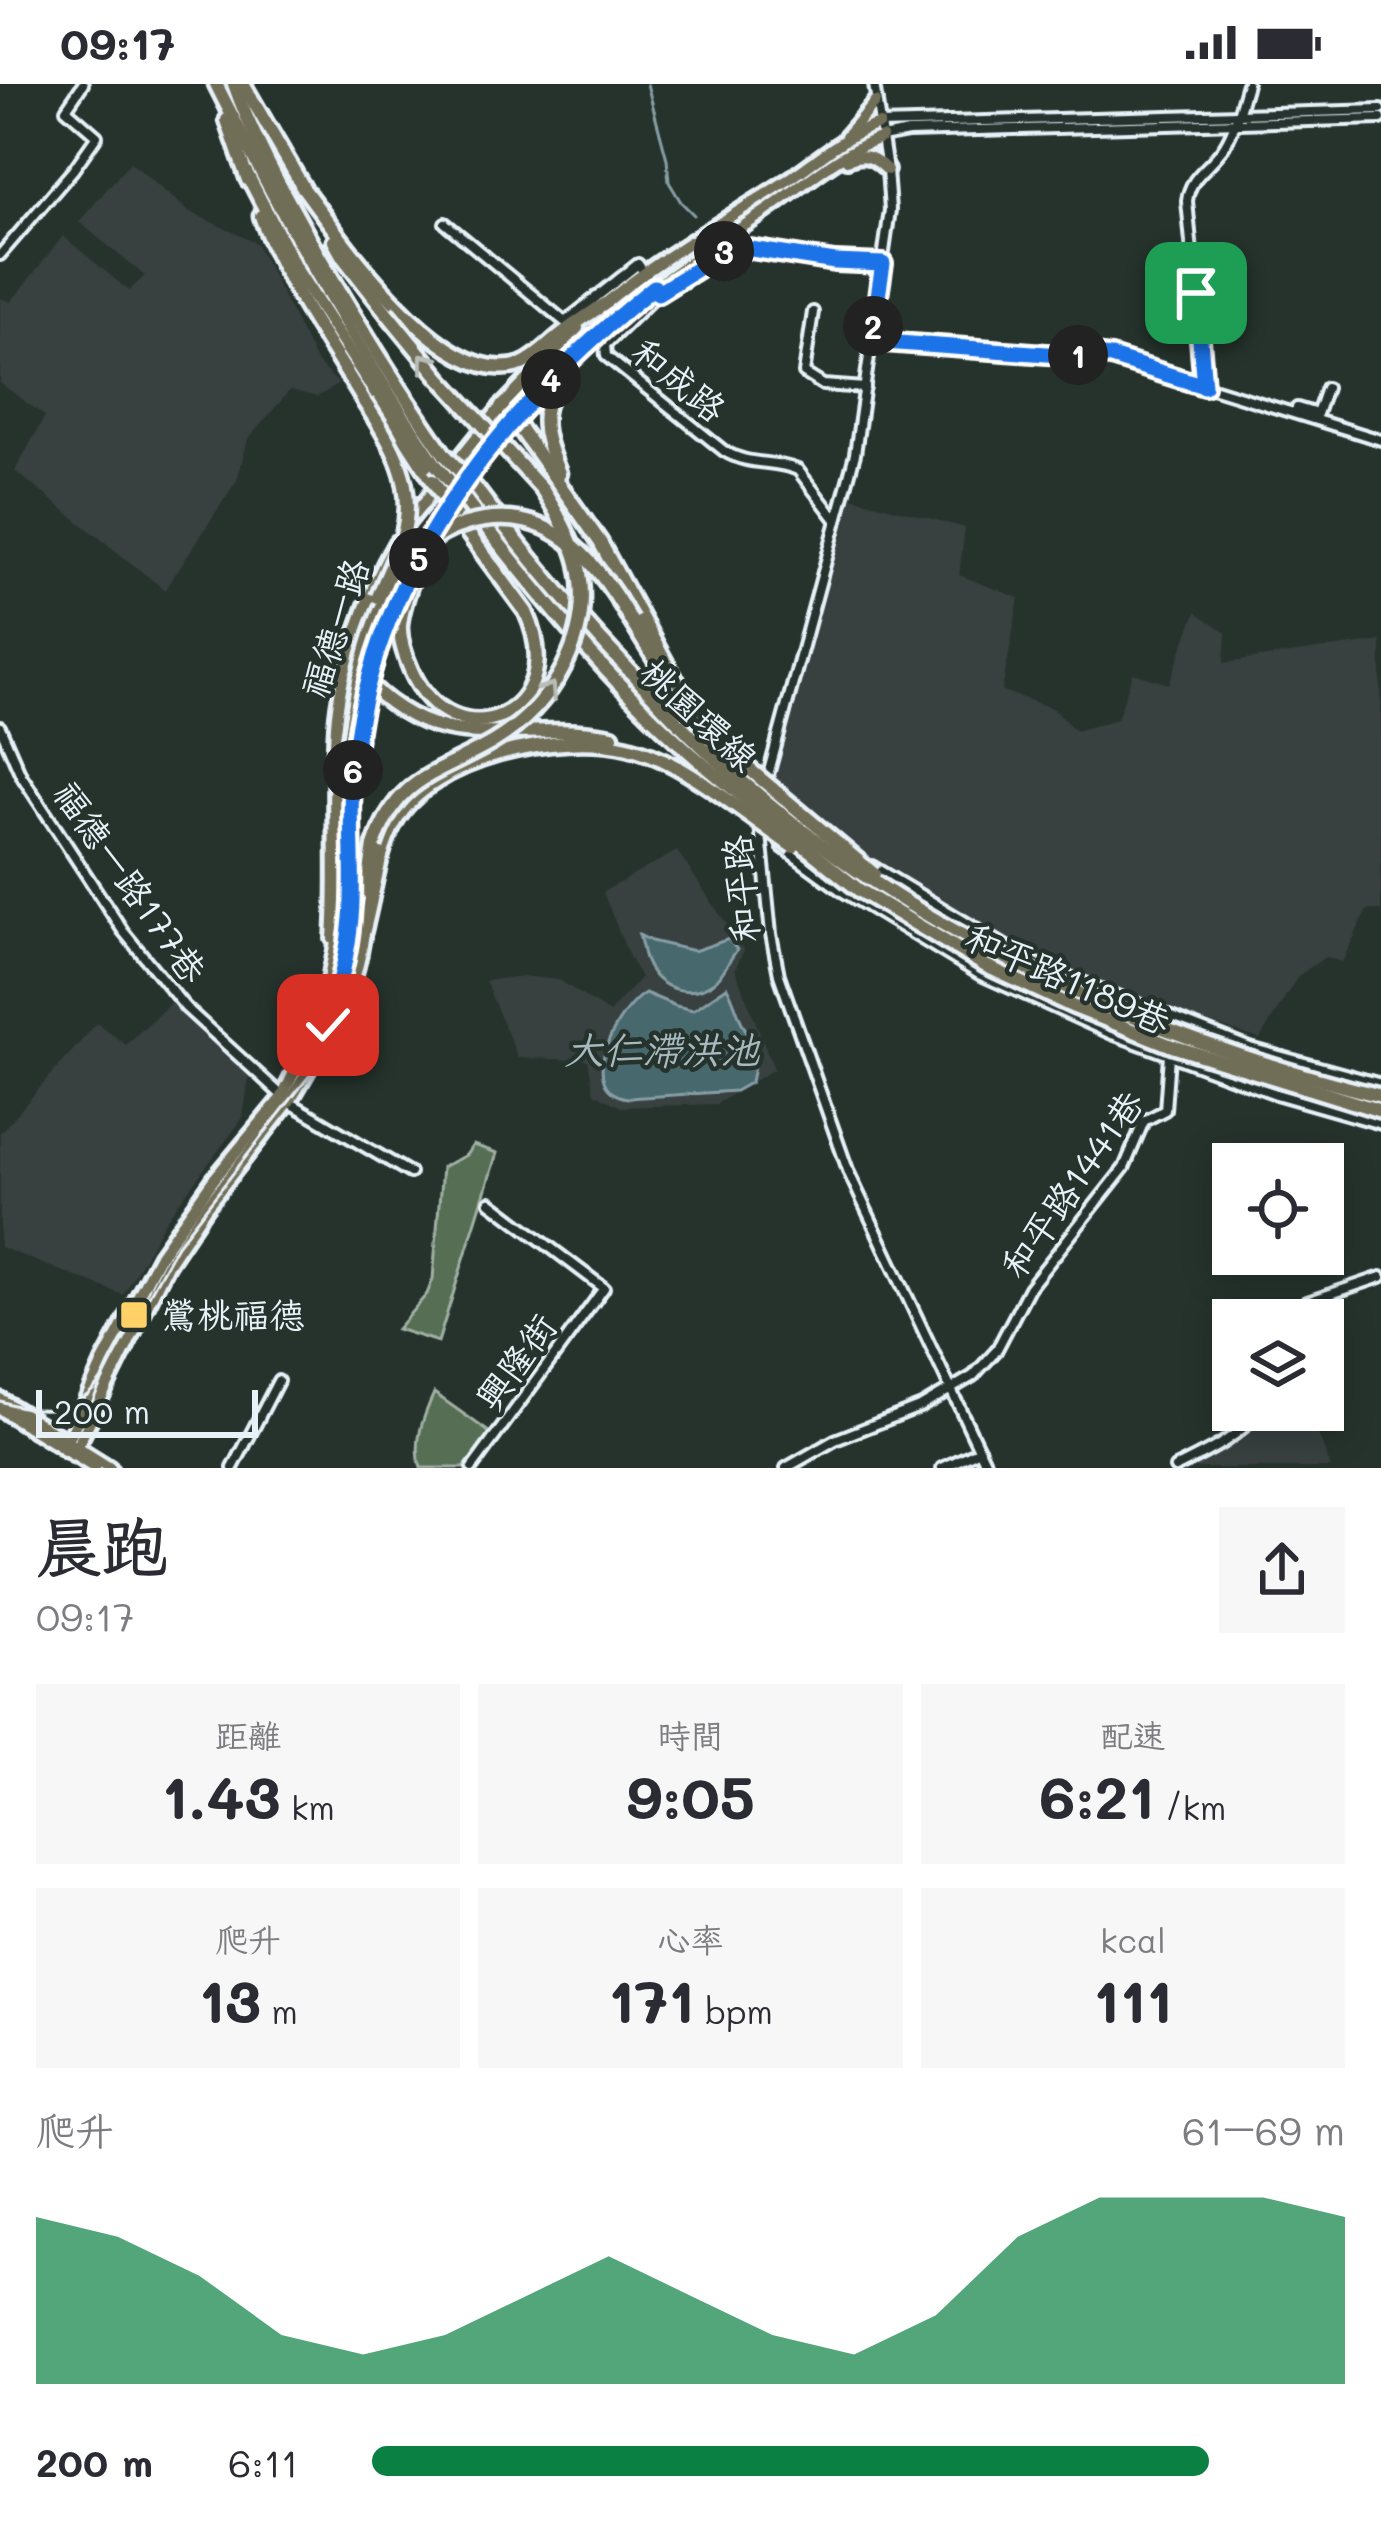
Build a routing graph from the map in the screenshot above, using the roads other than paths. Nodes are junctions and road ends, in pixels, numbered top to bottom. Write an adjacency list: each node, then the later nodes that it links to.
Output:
1 (83, 84): 16 (street)
2 (216, 84): 12 (highway); 31 (highway, 桃園環線)
3 (239, 84): 13 (highway); 31 (highway, 桃園環線)
4 (874, 84): 6 (street, 和平路)
5 (1247, 84): 8 (street)
6 (875, 102): 9 (street, 和平路); 10 (main road)
7 (1381, 115): 8 (street)
8 (1236, 118): 9 (street); 24 (street)
9 (880, 130): 10 (main road, 福德一路); 11 (street, 和平路); 14 (main road, 福德一路)
10 (842, 141): 18 (main road, 福德一路)
11 (887, 170): 14 (main road); 17 (street, 和平路)
12 (246, 172): 34 (highway, bridge); 42 (highway, bridge)
13 (301, 185): 20 (highway); 45 (highway, one-way to 13, bridge)
14 (798, 189): 19 (main road, 福德一路)
15 (445, 224): 18 (street)
16 (0, 255)
17 (883, 264): 19 (street); 22 (street, 和平路)
18 (645, 273): 19 (street, 和成路); 20 (main road, 福德一路)
19 (656, 290): 23 (main road, 福德一路); 33 (street, 和成路)
20 (605, 304): 27 (main road, 福德一路)
21 (813, 312): 25 (street)
22 (871, 341): 24 (street); 25 (street, 和平路)
23 (572, 358): 29 (main road, 福德一路); 32 (highway)
24 (1204, 386): 30 (street)
25 (865, 388): 33 (street, 和平路)
26 (1326, 388): 28 (street)
27 (502, 407): 29 (highway); 35 (main road, 福德一路)
28 (1297, 408)
29 (514, 420): 32 (highway); 34 (main road, 福德一路)
30 (1381, 440)
31 (441, 460): 41 (highway, 桃園環線, bridge); 41 (highway, 桃園環線, bridge)
32 (579, 512): 40 (highway)
33 (838, 522): 43 (street, 和平路)
34 (422, 553): 36 (main road, 福德一路)
35 (349, 662): 36 (highway); 37 (main road, 福德一路)
36 (368, 684): 38 (main road, 福德一路); 41 (highway)
37 (342, 693): 38 (main road); 46 (main road, 福德一路)
38 (364, 704): 47 (main road, 福德一路)
39 (0, 727): 53 (street, 福德一路177巷)
40 (711, 733): 41 (highway); 42 (highway, bridge)
41 (729, 778): 45 (highway); 52 (highway, bridge); 54 (highway, bridge)
42 (343, 782): 46 (highway)
43 (766, 785): 44 (street, 和平路); 49 (street, 和平路1189巷)
44 (759, 829): 48 (street, 和平路1189巷); 61 (street, 和平路)
45 (362, 938): 47 (highway)
46 (331, 973): 53 (main road, 福德一路)
47 (321, 1048): 53 (main road, 福德一路)
48 (1168, 1055): 51 (street, 和平路1189巷); 61 (street, 和平路1441巷)
49 (1282, 1057): 50 (street, 和平路1189巷); 51 (street)
50 (1381, 1084)
51 (1276, 1094): 55 (street, 和平路1189巷)
52 (1381, 1096)
53 (285, 1099): 56 (street, 福德一路177巷); 66 (main road, 福德一路)
54 (1381, 1111)
55 (1381, 1125)
56 (410, 1173)
57 (490, 1202): 70 (street, 興隆街)
58 (1381, 1277): 59 (street)
59 (1316, 1299)
60 (278, 1381): 69 (street)
61 (951, 1390): 65 (street, 和平路); 71 (street)
62 (0, 1399): 66 (main road)
63 (0, 1409): 66 (main road)
64 (1241, 1431): 74 (street)
65 (979, 1448): 72 (street); 73 (street, 和平路)
66 (70, 1449): 67 (main road); 68 (main road)
67 (95, 1468)
68 (110, 1468)
69 (233, 1468)
70 (472, 1468)
71 (786, 1468)
72 (942, 1468)
73 (988, 1468)
74 (1175, 1468)

